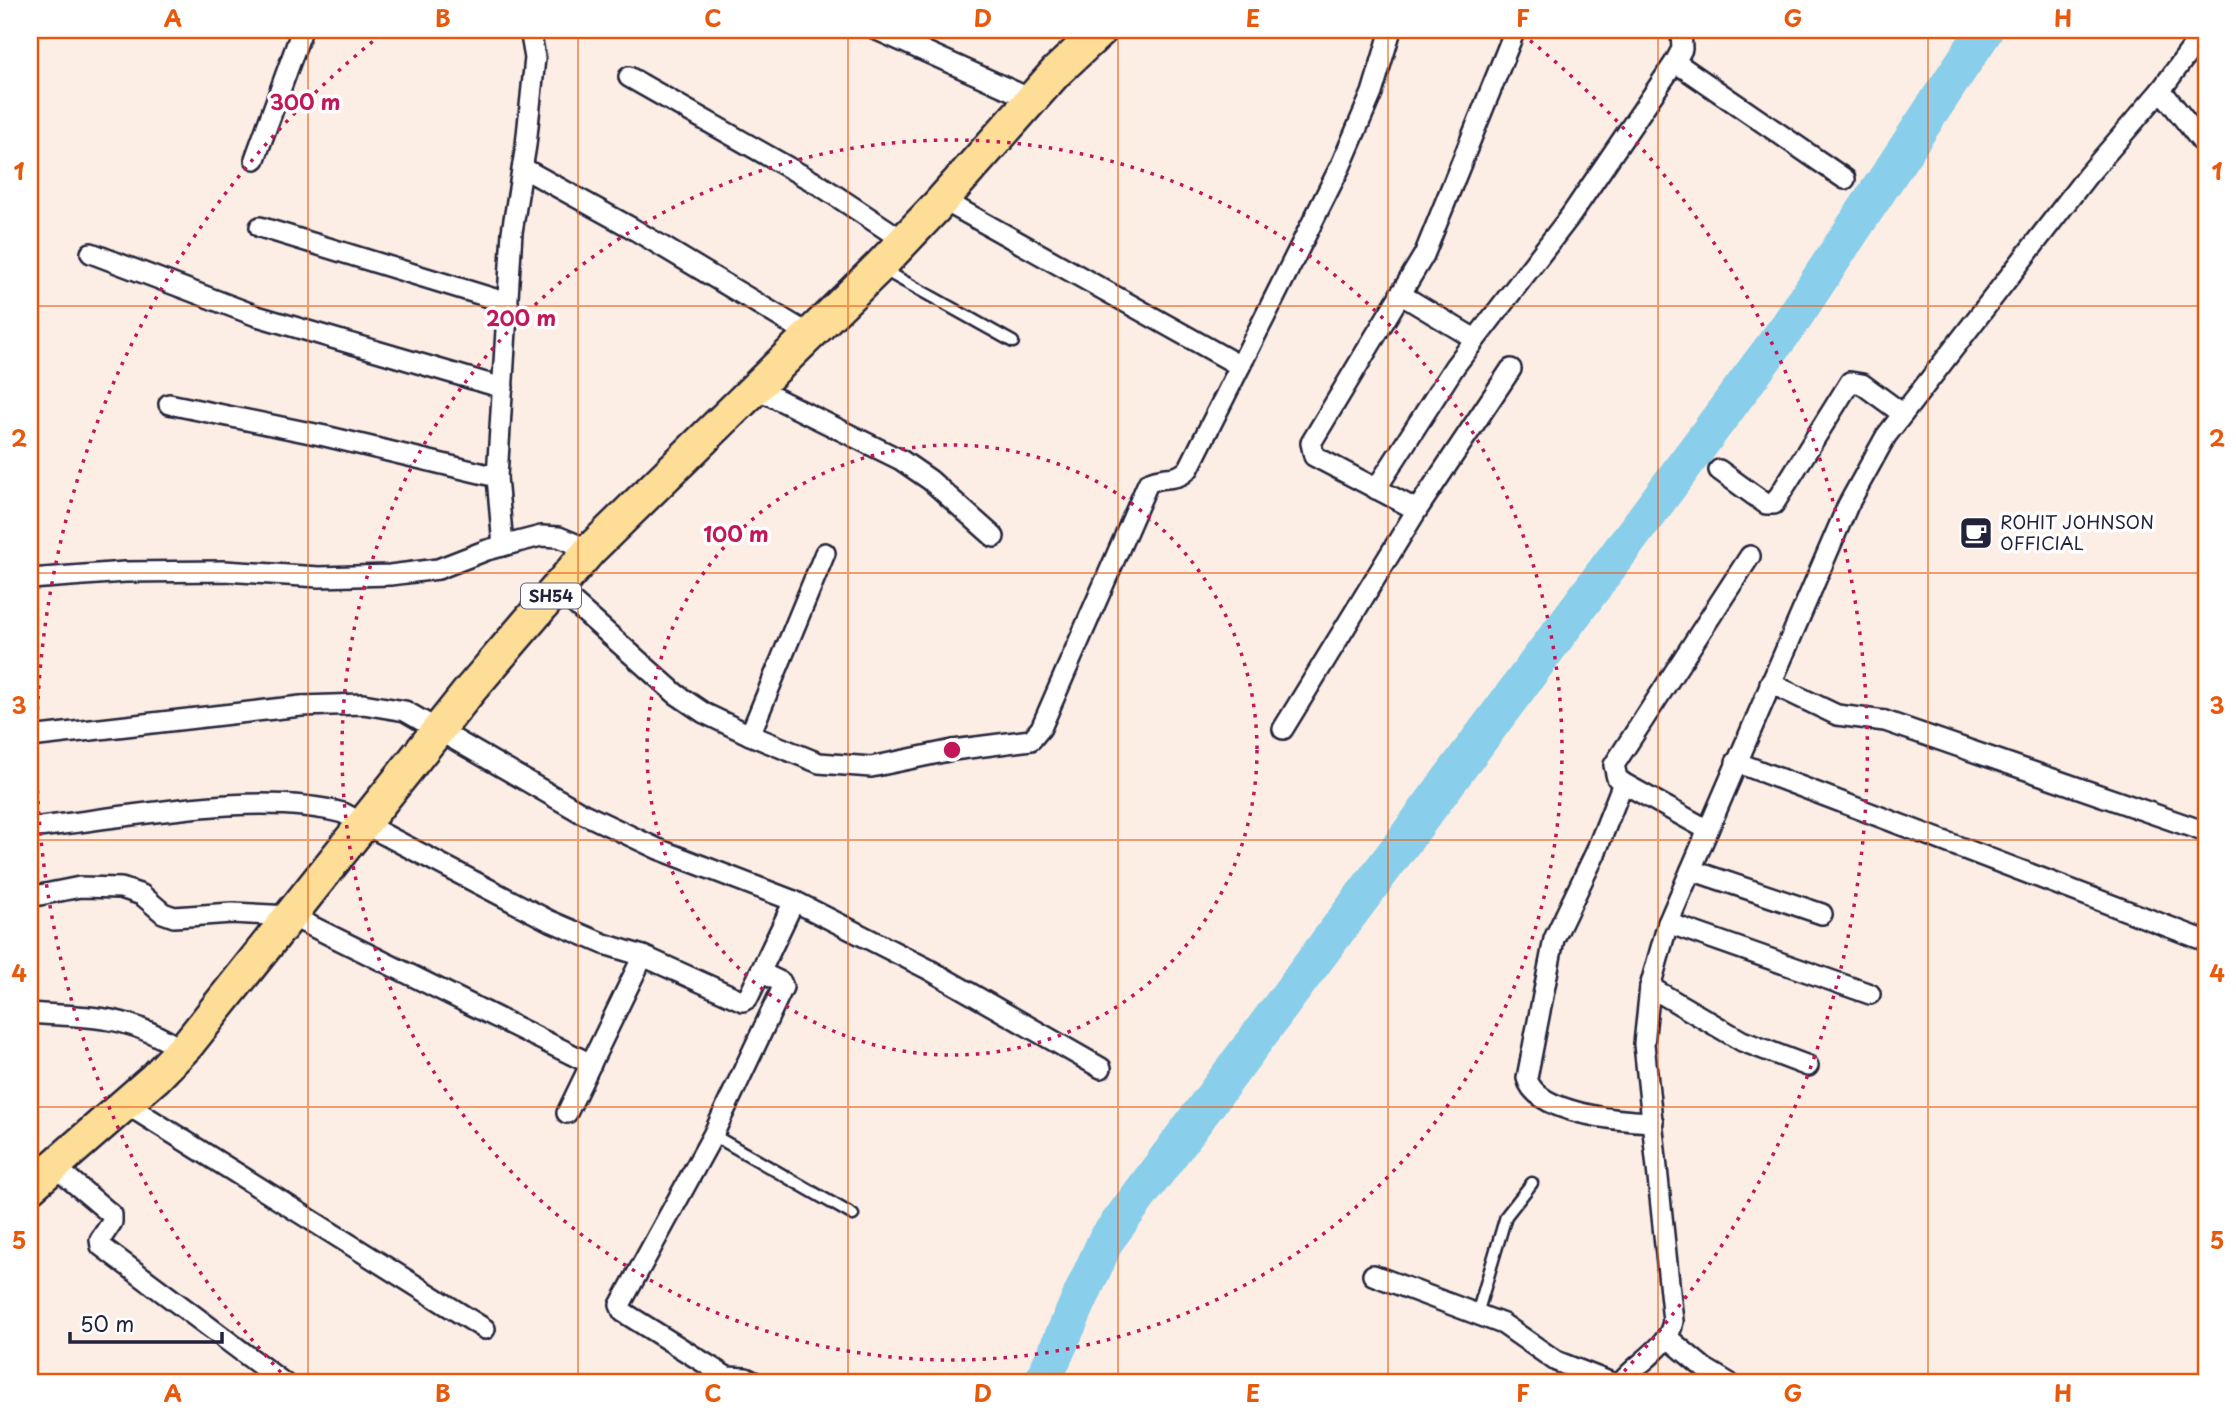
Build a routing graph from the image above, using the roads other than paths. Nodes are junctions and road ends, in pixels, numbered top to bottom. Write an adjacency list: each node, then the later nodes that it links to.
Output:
1 (302, 30): 14 (street)
2 (877, 30): 12 (street)
3 (1101, 30): 12 (main road, SH54)
4 (1391, 30): 27 (street)
5 (1515, 30): 22 (street)
6 (1681, 30): 9 (street)
7 (2205, 30): 11 (street)
8 (535, 33): 15 (street)
9 (1675, 62): 16 (street); 25 (street)
10 (629, 77): 19 (street)
11 (2161, 90): 13 (street); 32 (street)
12 (1031, 99): 17 (main road, SH54)
13 (2206, 146)
14 (254, 159)
15 (523, 168): 23 (street); 24 (street)
16 (1845, 179)
17 (943, 200): 19 (main road, SH54); 27 (street)
18 (260, 227): 23 (street)
19 (904, 241): 21 (main road, SH54)
20 (91, 253): 30 (street)
21 (879, 267): 24 (main road, SH54); 26 (lane)
22 (1400, 294): 25 (street); 35 (street)
23 (508, 303): 30 (street)
24 (810, 335): 29 (main road, SH54)
25 (1475, 339): 35 (street)
26 (1013, 342)
27 (1240, 366): 47 (street)
28 (1511, 369): 36 (street)
29 (753, 387): 37 (street); 39 (main road, SH54)
30 (503, 388): 34 (street)
31 (169, 404): 34 (street)
32 (1903, 414): 33 (street); 44 (street)
33 (1719, 470)
34 (498, 477): 38 (street)
35 (1376, 489): 36 (street)
36 (1417, 510): 45 (street)
37 (994, 537)
38 (503, 546): 39 (street); 42 (street)
39 (590, 550): 43 (main road, SH54)
40 (825, 553): 47 (street)
41 (1750, 556): 50 (street)
42 (30, 579)
43 (557, 588): 46 (main road, SH54); 47 (street)
44 (1770, 683): 49 (street); 54 (street)
45 (1283, 729)
46 (437, 731): 48 (street); 51 (main road, SH54); 57 (street)
47 (750, 735)
48 (30, 737)
49 (1736, 762): 53 (street); 61 (street)
50 (1623, 783): 53 (street); 73 (street)
51 (363, 823): 52 (street); 59 (main road, SH54); 62 (street)
52 (30, 828)
53 (1708, 830): 55 (street)
54 (2206, 832)
55 (1691, 870): 58 (street); 60 (street)
56 (30, 897): 59 (street)
57 (794, 901): 63 (street); 70 (street)
58 (1822, 914)
59 (291, 916): 67 (main road, SH54); 68 (street)
60 (1668, 923): 64 (street); 65 (street)
61 (2206, 941)
62 (643, 956): 63 (street); 68 (street)
63 (760, 972): 74 (street)
64 (1650, 987): 69 (street); 73 (street)
65 (1870, 994)
66 (30, 1013): 67 (street)
67 (182, 1050): 71 (main road, SH54)
68 (591, 1064): 72 (street)
69 (1808, 1066)
70 (1101, 1068)
71 (126, 1104): 75 (main road, SH54); 81 (street)
72 (567, 1113)
73 (1653, 1122): 82 (street)
74 (713, 1135): 78 (lane); 84 (street)
75 (54, 1166): 77 (main road, SH54); 83 (street)
76 (1532, 1183): 80 (lane)
77 (30, 1187)
78 (853, 1215)
79 (1373, 1275): 80 (street)
80 (1477, 1314): 85 (street)
81 (485, 1329)
82 (1668, 1338): 86 (street); 87 (street)
83 (284, 1383)
84 (755, 1383)
85 (1612, 1383)
86 (1620, 1383)
87 (1729, 1383)

